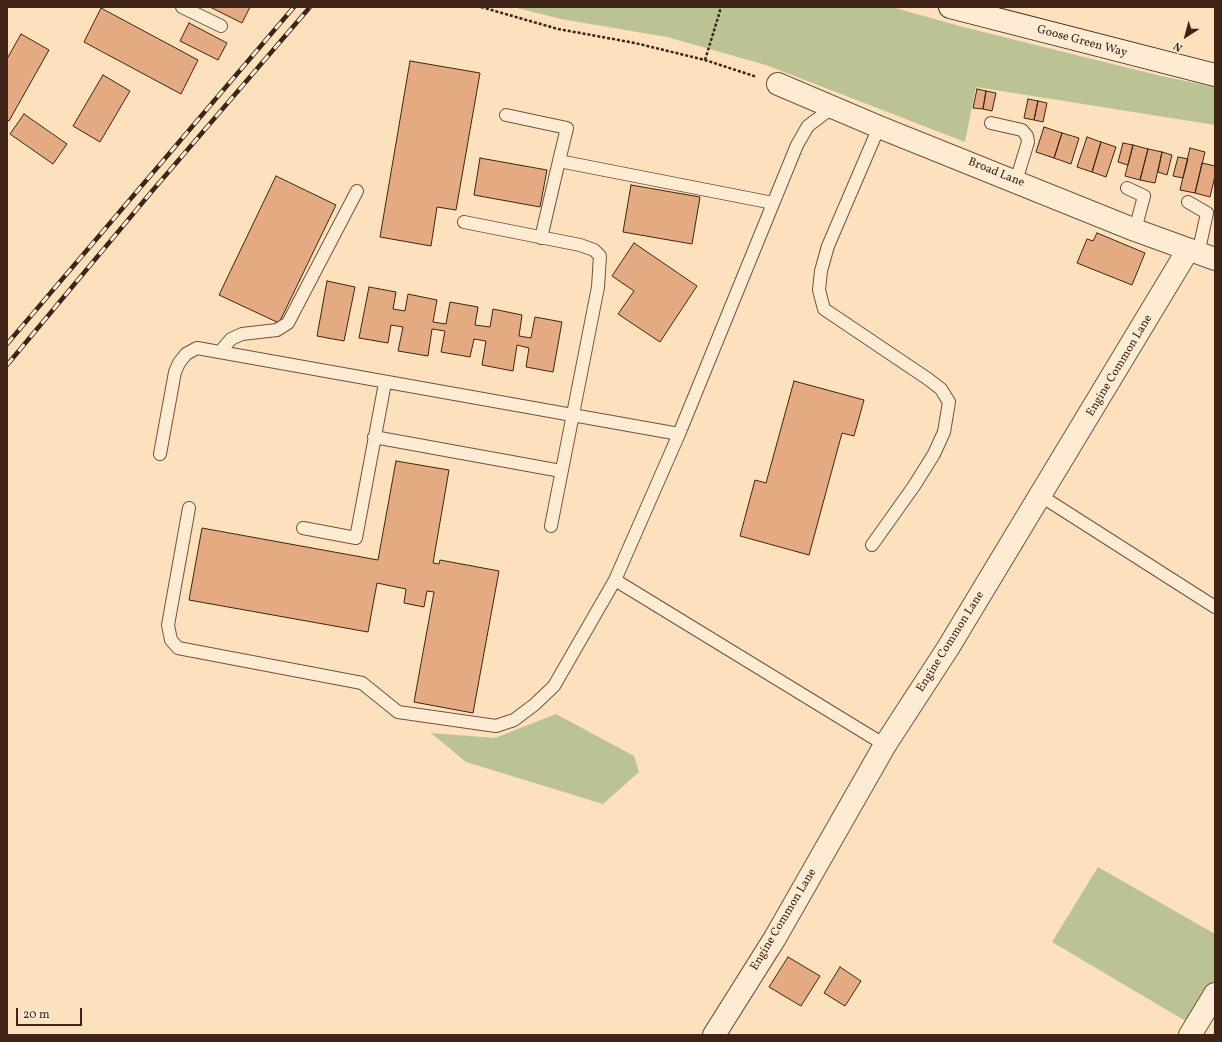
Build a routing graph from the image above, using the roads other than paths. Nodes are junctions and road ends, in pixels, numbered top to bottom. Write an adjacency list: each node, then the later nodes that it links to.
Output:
1 (182, 7): 3 (lane)
2 (950, 7): 4 (street, Goose Green Way)
3 (221, 26)
4 (1215, 75)
5 (778, 84): 6 (street, Broad Lane)
6 (833, 107): 9 (street, Broad Lane); 15 (lane)
7 (506, 115): 10 (lane)
8 (991, 123): 11 (lane)
9 (880, 127): 11 (street, Broad Lane); 31 (lane)
10 (559, 161): 15 (lane); 18 (lane)
11 (1016, 181): 17 (street, Broad Lane)
12 (1127, 188): 17 (lane)
13 (357, 191): 20 (lane)
14 (1188, 202): 19 (lane)
15 (773, 203): 23 (lane)
16 (464, 222): 18 (lane)
17 (1135, 230): 19 (street, Broad Lane)
18 (541, 238): 22 (lane)
19 (1201, 254): 27 (street, Engine Common Lane)
20 (220, 352): 21 (lane); 25 (lane)
21 (385, 383): 22 (lane); 24 (lane)
22 (572, 416): 23 (lane); 26 (lane)
23 (679, 434): 32 (lane)
24 (374, 437): 26 (lane); 30 (lane)
25 (160, 454)
26 (561, 471): 29 (lane)
27 (1041, 496): 33 (lane); 34 (street, Engine Common Lane)
28 (189, 508): 32 (lane)
29 (551, 526)
30 (303, 528)
31 (872, 545)
32 (615, 580): 34 (lane)
33 (1215, 607)
34 (885, 745): 36 (street, Engine Common Lane)
35 (1215, 994): 37 (street)
36 (714, 1035)
37 (1190, 1035)

